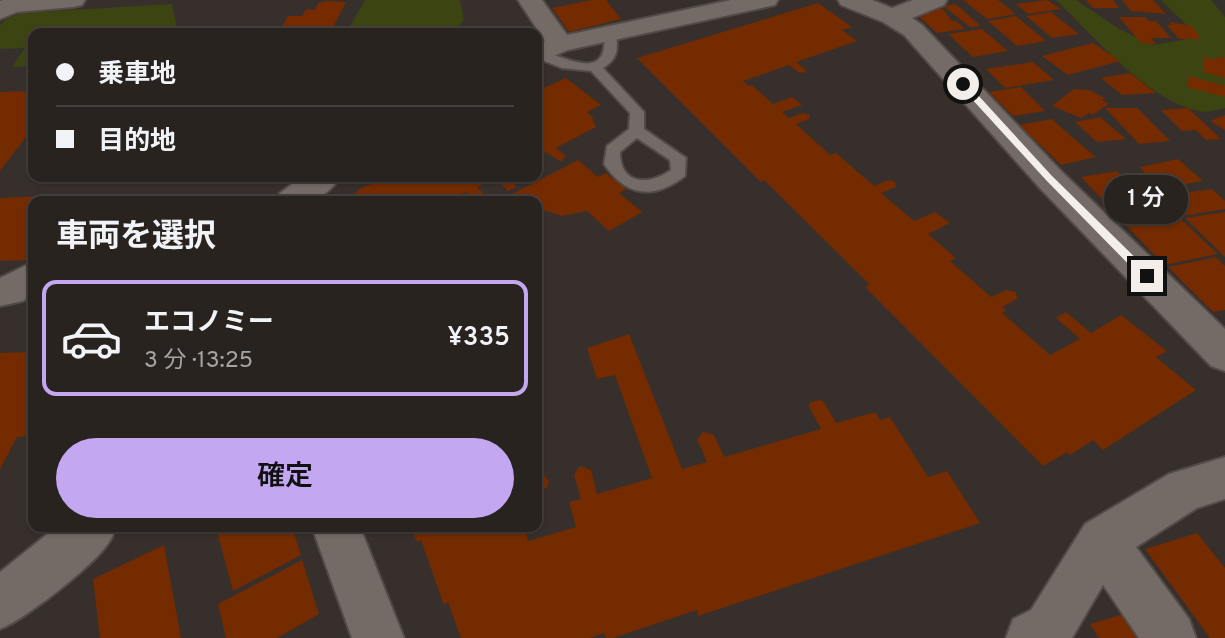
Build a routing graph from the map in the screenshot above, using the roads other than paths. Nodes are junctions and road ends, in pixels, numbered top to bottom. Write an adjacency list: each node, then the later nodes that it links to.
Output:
1 (73, 0): 6 (street)
2 (530, 0): 8 (street)
3 (765, 0): 9 (street)
4 (850, 0): 7 (street)
5 (935, 0): 7 (street)
6 (0, 11)
7 (892, 17): 17 (street)
8 (538, 28)
9 (610, 33): 10 (street); 11 (lane)
10 (545, 51): 11 (lane)
11 (595, 67): 12 (lane)
12 (636, 131)
13 (317, 182): 14 (street)
14 (299, 196)
15 (28, 279): 16 (street)
16 (0, 292)
17 (1225, 354)
18 (1225, 478): 21 (street)
19 (86, 532): 22 (street)
20 (339, 532): 23 (street)
21 (1102, 541): 24 (street); 25 (street)
22 (0, 604)
23 (378, 638)
24 (1032, 638)
25 (1170, 638)

